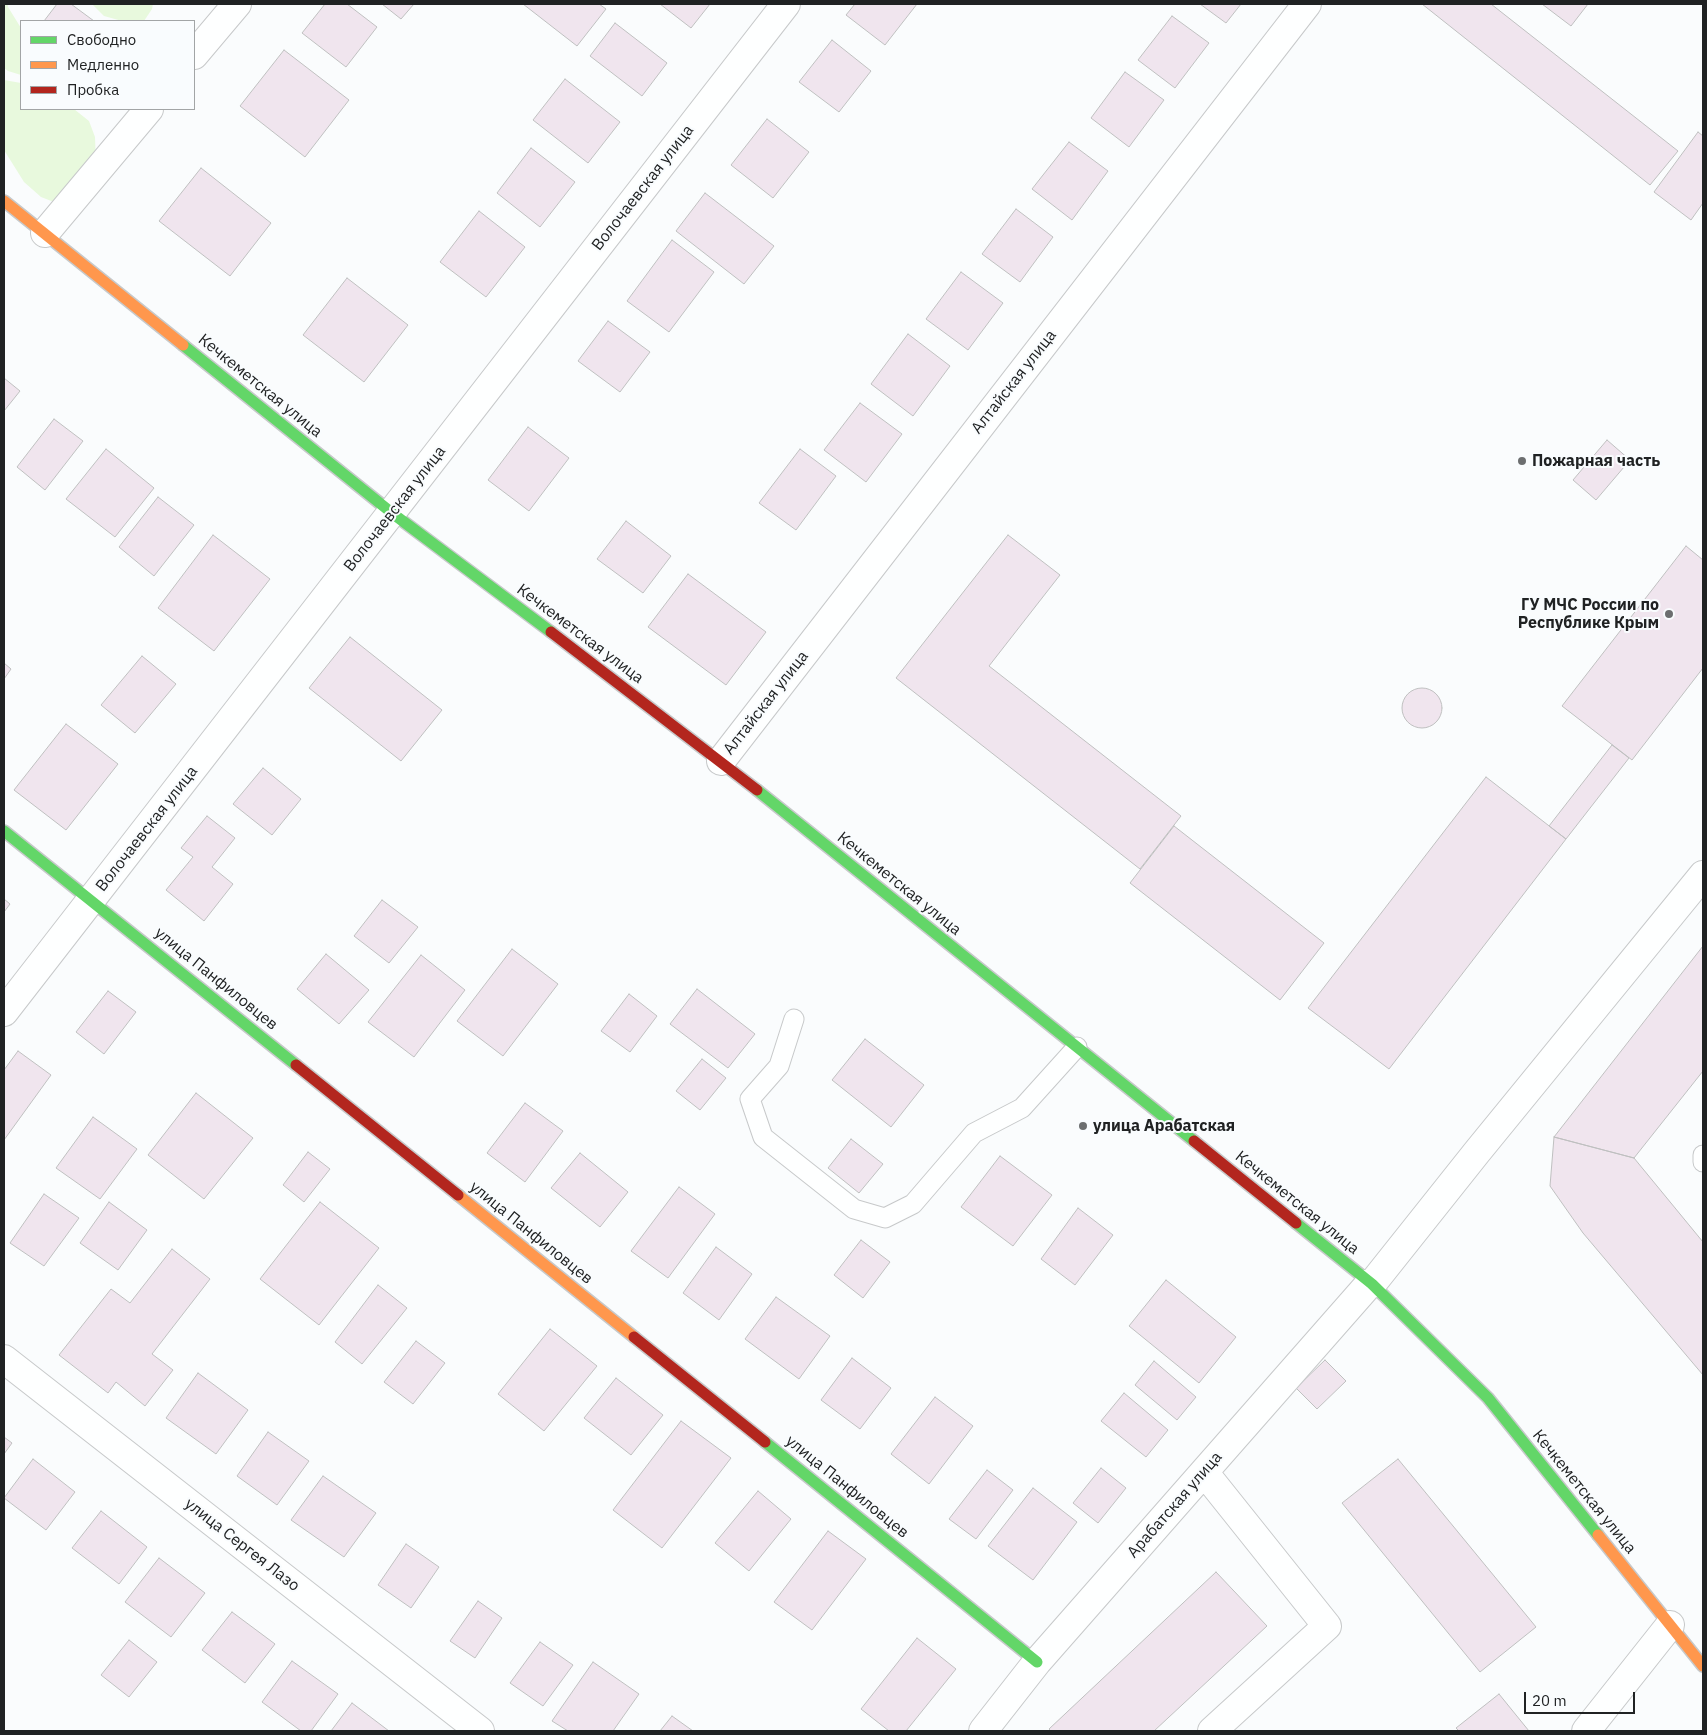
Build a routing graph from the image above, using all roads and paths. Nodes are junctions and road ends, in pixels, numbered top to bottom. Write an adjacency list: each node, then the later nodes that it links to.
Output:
1 (237, 4): 4 (street)
2 (786, 4): 8 (street, Волочаевская улица)
3 (1306, 4): 9 (street, Алтайская улица)
4 (195, 55)
5 (148, 110): 7 (street)
6 (4, 201): 7 (main road, Кечкеметская улица)
7 (45, 233): 8 (main road, Кечкеметская улица)
8 (392, 513): 9 (main road, Кечкеметская улица); 12 (street, Волочаевская улица)
9 (721, 761): 15 (main road, Кечкеметская улица)
10 (4, 831): 12 (main road, улица Панфиловцев)
11 (1703, 875): 18 (street, Арабатская улица)
12 (92, 900): 13 (street, Волочаевская улица); 22 (main road, улица Панфиловцев)
13 (4, 1012)
14 (794, 1019): 15 (lane)
15 (1077, 1047): 18 (main road, Кечкеметская улица)
16 (1703, 1155): 17 (lane)
17 (1703, 1162)
18 (1371, 1283): 20 (street, Арабатская улица); 21 (main road, Кечкеметская улица)
19 (4, 1359): 24 (street, улица Сергея Лазо)
20 (1204, 1472): 22 (street, Арабатская улица); 26 (street)
21 (1670, 1625): 23 (main road, Кечкеметская улица); 27 (street)
22 (1037, 1662): 25 (street, Арабатская улица)
23 (1703, 1666)
24 (480, 1731)
25 (983, 1731)
26 (1212, 1731)
27 (1586, 1731)

